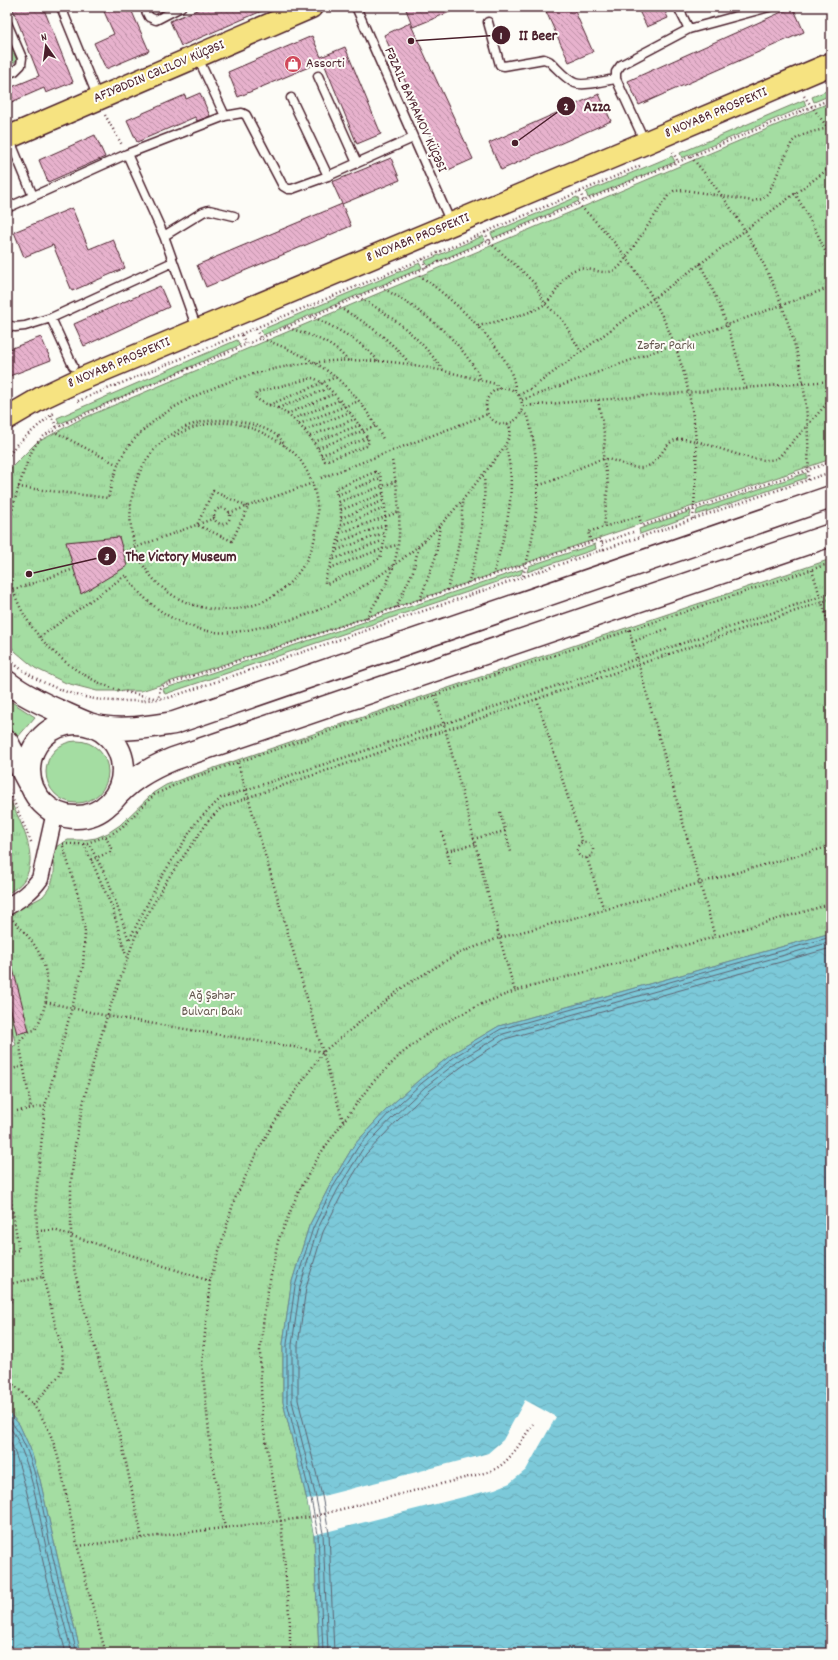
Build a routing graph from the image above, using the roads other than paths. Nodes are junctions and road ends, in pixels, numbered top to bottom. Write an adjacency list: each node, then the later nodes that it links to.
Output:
1 (61, 7): 16 (lane)
2 (144, 7): 3 (lane)
3 (181, 7)
4 (311, 7): 11 (highway, AFIYƏDDIN CƏLILOV KÜÇƏSI)
5 (356, 7): 20 (lane, FƏZAIL BAYRAMOV KÜÇƏSI)
6 (678, 7): 10 (lane)
7 (769, 7): 10 (lane)
8 (488, 22): 15 (lane)
9 (7, 23): 13 (lane)
10 (689, 29): 15 (lane)
11 (197, 55): 16 (highway, AFIYƏDDIN CƏLILOV KÜÇƏSI); 18 (lane)
12 (831, 64): 22 (highway, 8 NOYABR PROSPEKTI)
13 (7, 74)
14 (318, 76): 23 (lane)
15 (616, 79): 22 (lane)
16 (98, 98): 19 (highway, AFIYƏDDIN CƏLILOV KÜÇƏSI)
17 (291, 98): 24 (lane)
18 (225, 116): 21 (lane); 24 (lane)
19 (8, 137): 25 (lane)
20 (413, 138): 23 (lane); 28 (lane, FƏZAIL BAYRAMOV KÜÇƏSI)
21 (127, 154): 25 (lane); 29 (lane)
22 (645, 154): 28 (highway, 8 NOYABR PROSPEKTI)
23 (357, 163): 24 (lane)
24 (328, 176)
25 (33, 196): 26 (lane)
26 (7, 208)
27 (234, 216): 29 (lane)
28 (452, 224): 33 (highway, 8 NOYABR PROSPEKTI)
29 (164, 236): 30 (lane)
30 (172, 262): 31 (lane); 33 (lane)
31 (50, 318): 32 (lane); 34 (lane)
32 (7, 326)
33 (197, 330): 35 (highway, 8 NOYABR PROSPEKTI)
34 (73, 366)
35 (8, 417)
36 (831, 497): 39 (main road)
37 (831, 535): 42 (main road)
38 (7, 682): 39 (main road)
39 (90, 724): 41 (main road); 42 (main road)
40 (7, 742): 41 (main road)
41 (34, 792): 43 (main road)
42 (111, 802): 43 (main road)
43 (55, 812): 44 (street)
44 (10, 914)

